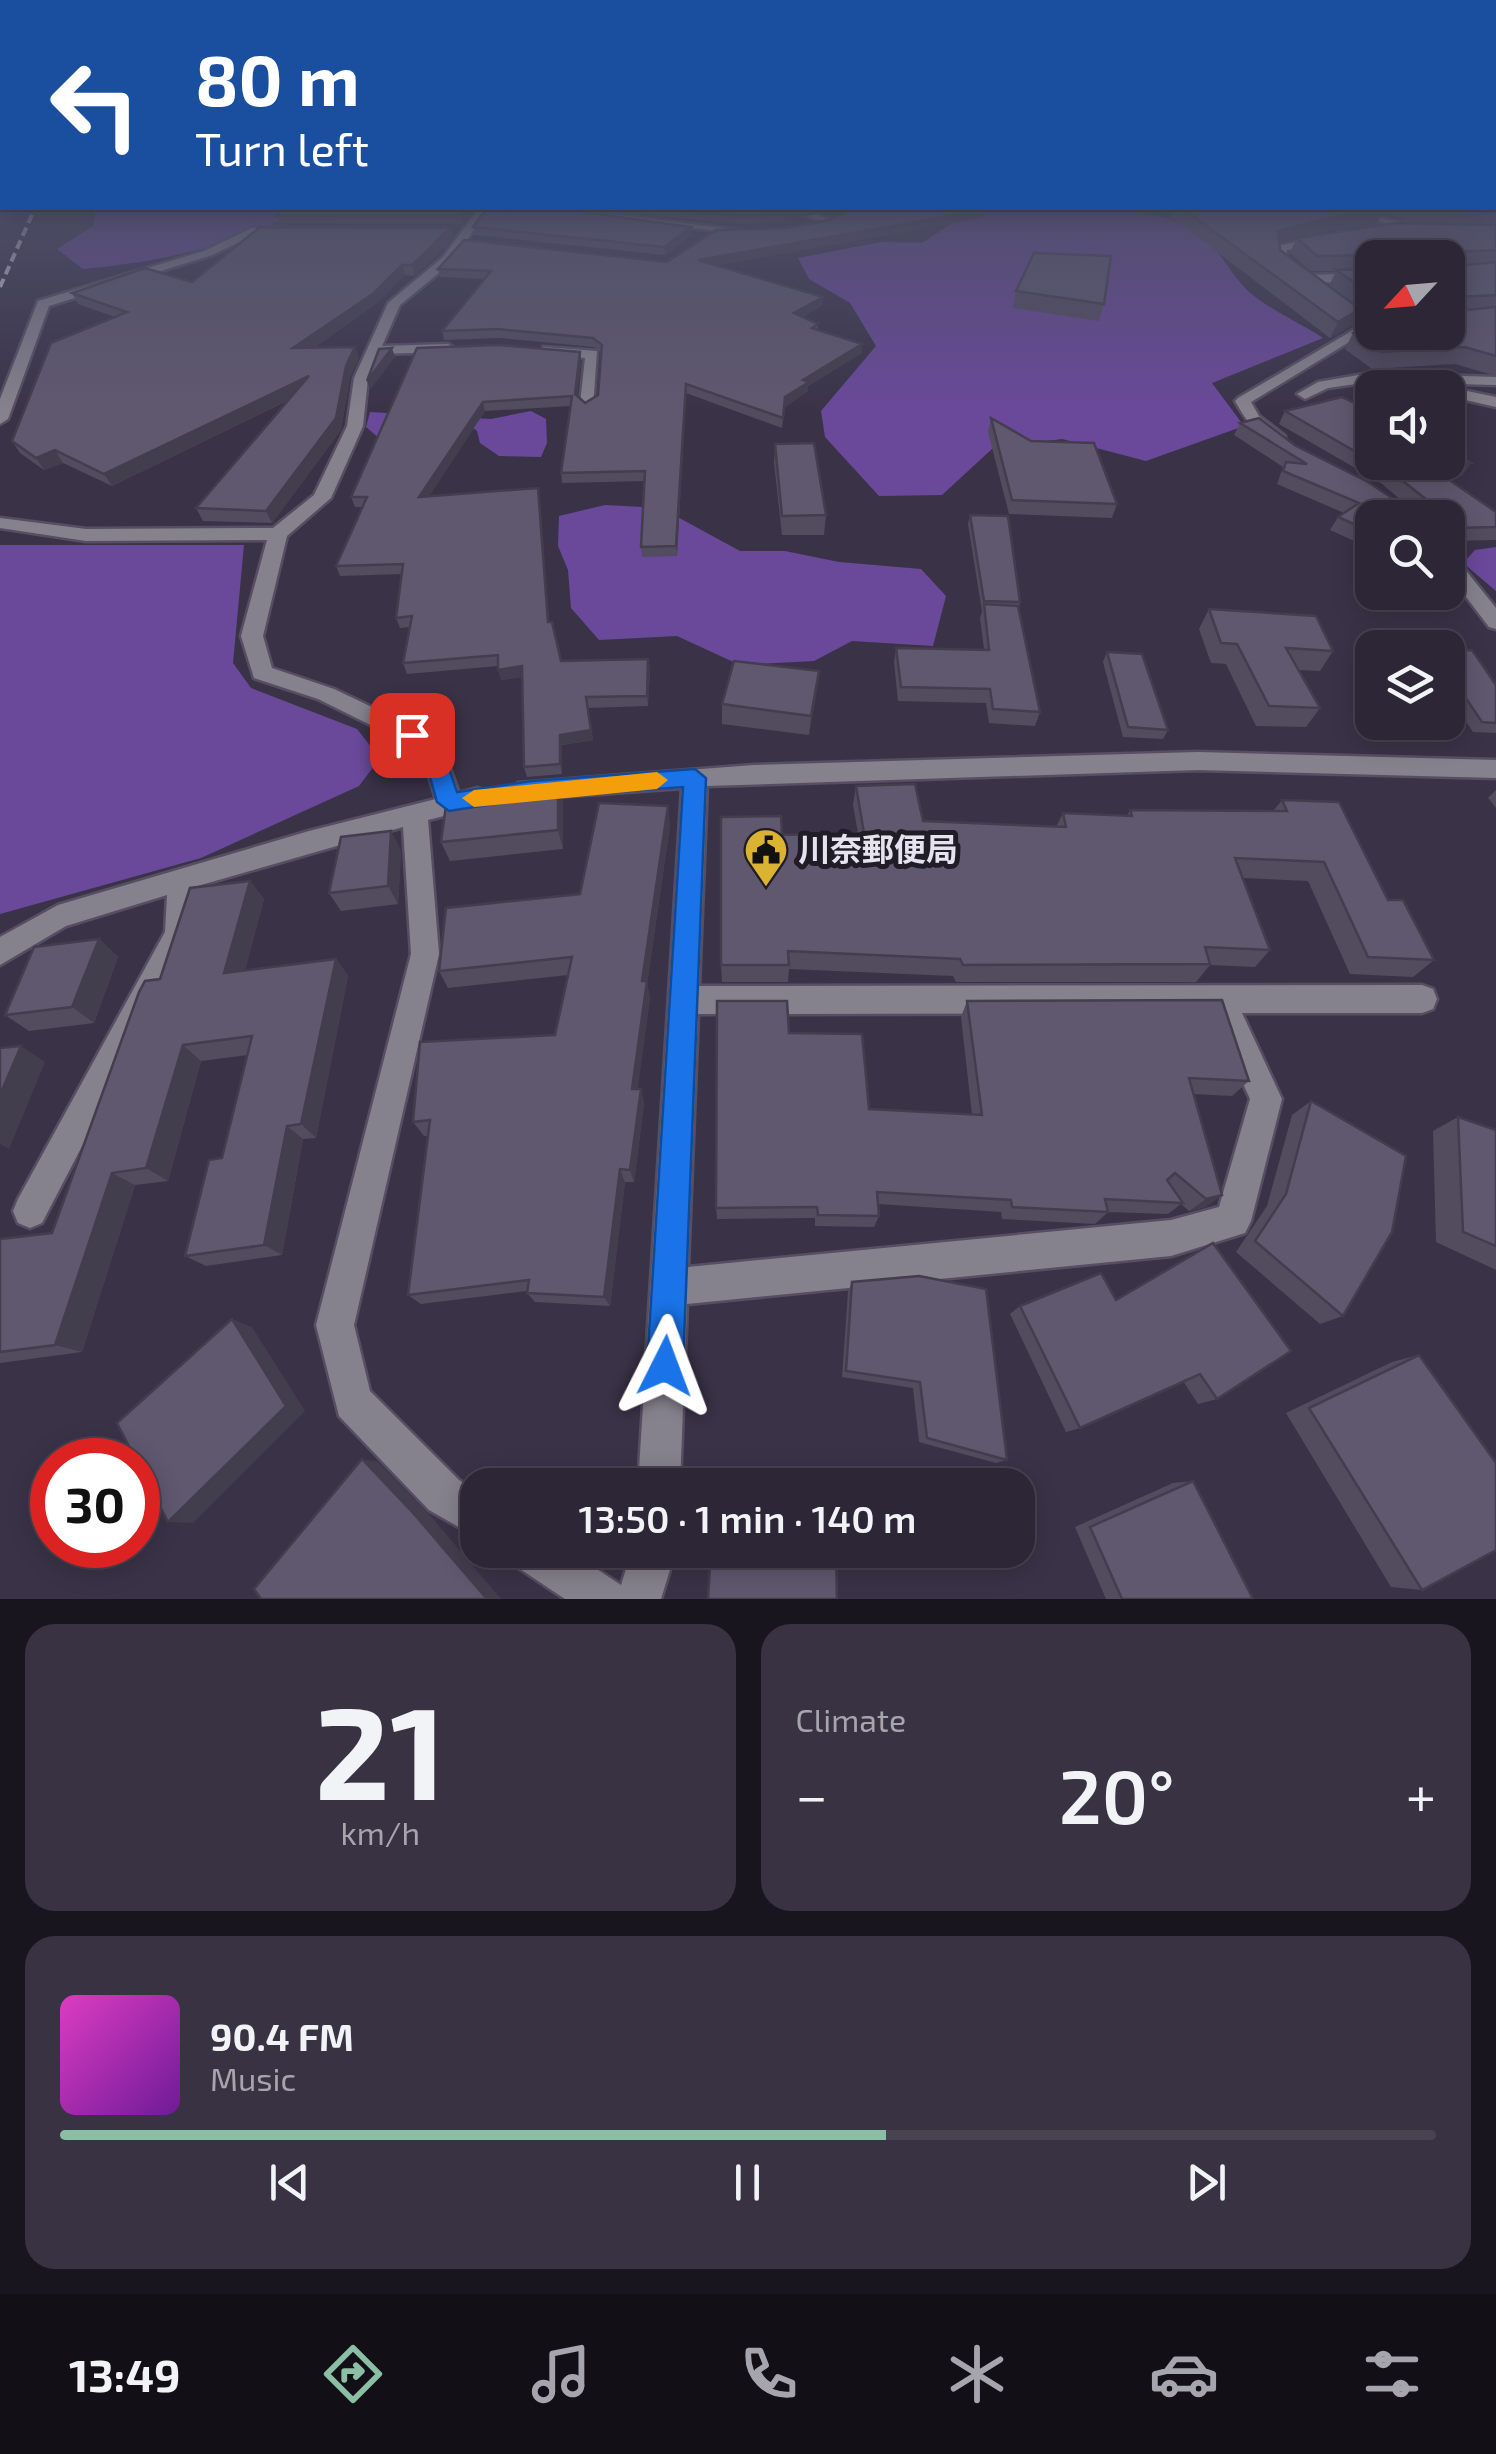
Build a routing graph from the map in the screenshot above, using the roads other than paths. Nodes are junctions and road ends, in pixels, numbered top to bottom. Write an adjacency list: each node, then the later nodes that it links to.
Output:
1 (171, 264): 18 (street)
2 (433, 264): 9 (street)
3 (1286, 264): 5 (street)
4 (1355, 278): 5 (street)
5 (1306, 279): 6 (street)
6 (1331, 298)
7 (1355, 333): 14 (street)
8 (464, 347): 9 (street)
9 (374, 350): 21 (street)
10 (537, 350): 17 (street)
11 (1496, 381): 13 (street)
12 (1355, 393): 13 (street)
13 (1305, 394): 14 (street)
14 (1252, 396): 19 (street)
15 (1465, 396): 16 (street)
16 (1496, 402)
17 (588, 404)
18 (0, 419)
19 (1303, 452)
20 (0, 523): 21 (street)
21 (278, 534): 26 (street)
22 (1465, 583): 23 (street)
23 (1496, 622)
24 (1496, 769): 25 (street)
25 (695, 778): 26 (street); 32 (street)
26 (449, 802): 27 (street)
27 (415, 812): 28 (street); 36 (street)
28 (182, 880): 29 (street); 33 (street)
29 (0, 952)
30 (1220, 999): 31 (street); 32 (street); 34 (street)
31 (1422, 999)
32 (684, 1000): 34 (street)
33 (30, 1211)
34 (669, 1286): 35 (street)
35 (661, 1468)
36 (460, 1506)
37 (557, 1568): 39 (street)
38 (648, 1568): 40 (street)
39 (605, 1599)
40 (639, 1599)

